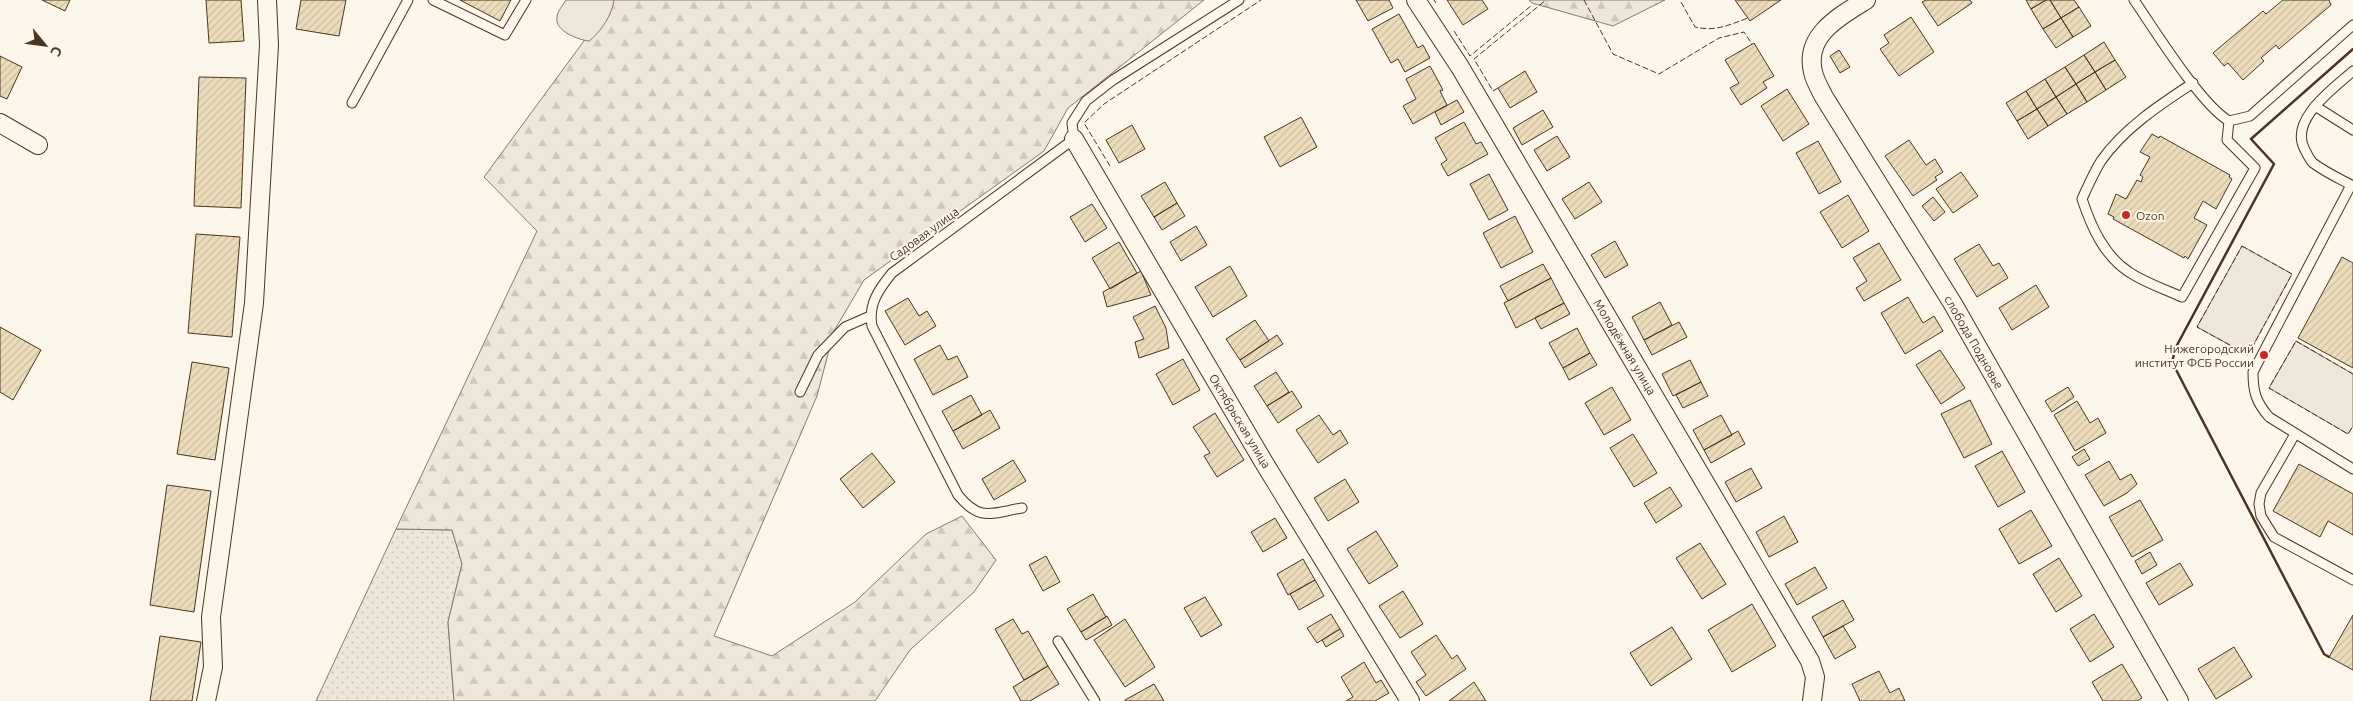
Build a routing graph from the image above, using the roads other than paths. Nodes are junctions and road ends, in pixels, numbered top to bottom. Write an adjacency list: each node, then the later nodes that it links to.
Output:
1 (267, 0): 27 (street)
2 (408, 0): 12 (lane)
3 (433, 0): 4 (lane)
4 (526, 0)
5 (1239, 0): 17 (lane)
6 (1416, 0): 30 (street, Молодёжная улица)
7 (1866, 0): 31 (street, слобода Подновье)
8 (2134, 0): 11 (lane)
9 (2353, 25): 14 (lane)
10 (2353, 70): 13 (lane)
11 (2193, 83): 14 (lane); 14 (lane)
12 (352, 103)
13 (2315, 106): 16 (lane); 19 (lane)
14 (2229, 121)
15 (0, 123): 18 (street)
16 (2353, 130)
17 (1074, 139): 20 (lane, Садовая улица); 29 (street, Октябрьская улица)
18 (38, 145)
19 (2352, 186): 22 (lane)
20 (870, 316): 21 (lane); 24 (lane)
21 (800, 392)
22 (2295, 434): 23 (lane); 25 (lane)
23 (2353, 469)
24 (1022, 508)
25 (2353, 580)
26 (1058, 641): 28 (lane)
27 (206, 701)
28 (1095, 701)
29 (1410, 701)
30 (1812, 701)
31 (2179, 701)

